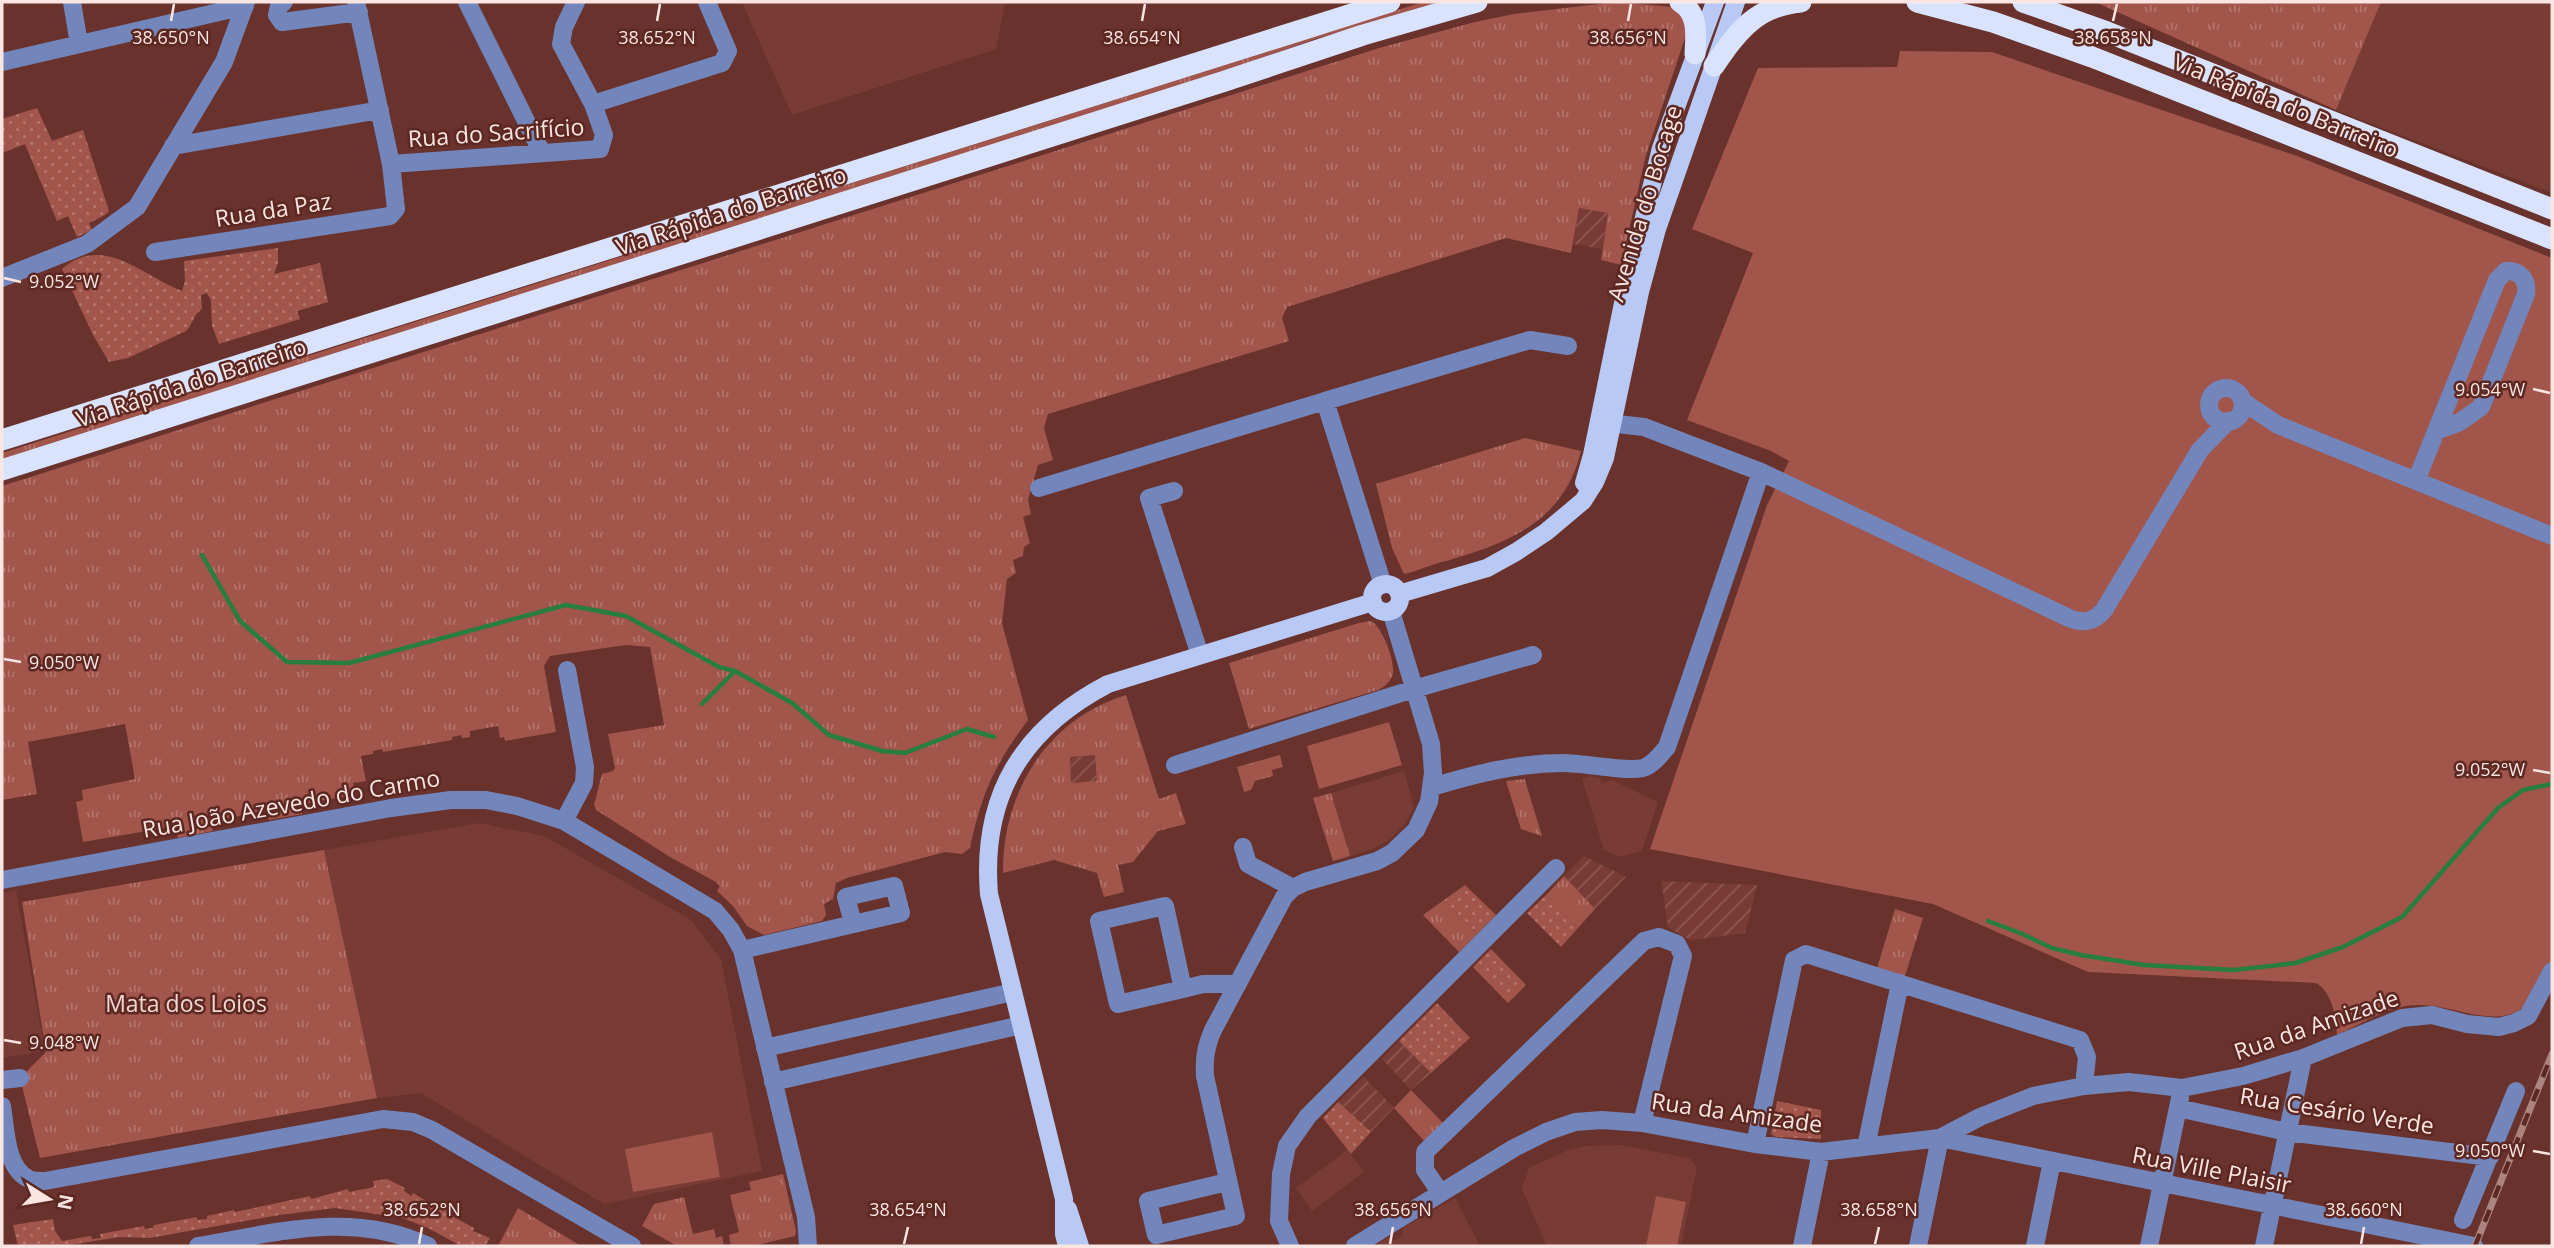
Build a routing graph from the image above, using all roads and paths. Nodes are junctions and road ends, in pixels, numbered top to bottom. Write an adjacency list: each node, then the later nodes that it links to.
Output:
1 (72, 2): 16 (street)
2 (467, 2): 23 (street)
3 (576, 2): 20 (street)
4 (707, 2): 20 (street)
5 (1390, 2): 37 (highway, Via Rápida do Barreiro)
6 (1477, 2): 39 (highway, Via Rápida do Barreiro)
7 (1680, 2): 17 (highway)
8 (1715, 2): 17 (main road, Avenida do Bocage)
9 (1736, 2): 19 (main road, Avenida do Bocage)
10 (1801, 2): 19 (highway)
11 (1917, 2): 26 (highway, Via Rápida do Barreiro)
12 (2023, 2): 25 (highway, Via Rápida do Barreiro)
13 (246, 4): 16 (street); 22 (street)
14 (358, 7): 15 (street); 21 (street)
15 (281, 8)
16 (79, 44): 18 (street)
17 (1695, 54): 34 (main road, Avenida do Bocage)
18 (2, 62)
19 (1714, 66): 34 (main road, Avenida do Bocage)
20 (593, 104): 23 (street, Rua do Sacrifício)
21 (380, 110): 22 (street); 24 (street)
22 (173, 146): 28 (street)
23 (542, 153): 24 (street, Rua do Sacrifício)
24 (391, 164): 27 (street, Rua da Paz)
25 (2552, 209)
26 (2552, 239)
27 (155, 252)
28 (2, 278)
29 (1568, 346): 30 (street)
30 (1325, 401): 42 (street); 45 (street)
31 (2242, 401): 32 (street); 33 (street); 35 (street)
32 (2210, 411): 33 (street); 38 (street)
33 (2231, 421): 35 (street); 38 (street)
34 (1606, 422): 40 (street); 46 (main road)
35 (2278, 425): 41 (street)
36 (2436, 431): 36 (street); 41 (street)
37 (2, 440)
38 (2200, 450): 40 (street)
39 (2, 470)
40 (1761, 472): 54 (street)
41 (2416, 481): 44 (street)
42 (1039, 488)
43 (1174, 491): 49 (street)
44 (2552, 536)
45 (1382, 585): 46 (main road); 47 (main road)
46 (1399, 594): 48 (main road)
47 (1373, 603): 48 (main road); 49 (main road)
48 (1391, 611): 52 (street)
49 (1200, 655): 66 (main road)
50 (1533, 655): 52 (street)
51 (567, 670): 55 (street)
52 (1414, 690): 53 (street); 54 (street)
53 (1175, 765)
54 (1432, 786): 59 (street)
55 (564, 821): 58 (street, Rua João Azevedo do Carmo); 61 (street, Rua João Azevedo do Carmo)
56 (1243, 847): 59 (street)
57 (1556, 868): 96 (street)
58 (2, 880)
59 (1293, 888): 64 (street)
60 (853, 923): 61 (street)
61 (742, 950): 68 (street, Rua João Azevedo do Carmo)
62 (2552, 971): 69 (street, Rua da Amizade)
63 (1900, 983): 71 (street); 79 (street); 80 (street)
64 (1238, 984): 65 (street); 84 (street)
65 (1183, 989): 65 (street)
66 (1013, 992): 67 (main road); 68 (street)
67 (1021, 1025): 70 (street); 87 (main road)
68 (765, 1048): 70 (street, Rua João Azevedo do Carmo)
69 (2303, 1058): 72 (street, Rua da Amizade); 77 (street)
70 (773, 1082): 93 (street, Rua João Azevedo do Carmo)
71 (2084, 1086): 72 (street, Rua da Amizade); 78 (street, Rua da Amizade)
72 (2182, 1088): 75 (street)
73 (2516, 1091): 82 (street)
74 (2, 1106): 92 (street)
75 (2178, 1108): 77 (street, Rua Cesário Verde); 85 (street)
76 (1642, 1123): 79 (street, Rua da Amizade); 86 (street, Rua da Amizade); 86 (street)
77 (2287, 1132): 82 (street, Rua Cesário Verde); 88 (street)
78 (1940, 1138): 80 (street, Rua da Amizade); 83 (street, Rua Ville Plaisir); 99 (street)
79 (1755, 1144): 81 (street, Rua da Amizade)
80 (1866, 1147): 81 (street, Rua da Amizade)
81 (1821, 1152): 98 (street)
82 (2490, 1157): 89 (street)
83 (2052, 1161): 85 (street, Rua Ville Plaisir); 100 (street)
84 (1227, 1182): 84 (street)
85 (2162, 1184): 88 (street, Rua Ville Plaisir); 101 (street)
86 (1440, 1192): 97 (street, Rua da Amizade)
87 (1064, 1199): 94 (main road); 95 (main road)
88 (2272, 1206): 102 (street); 103 (street, Rua Ville Plaisir)
89 (2463, 1220)
90 (198, 1246): 91 (street)
91 (428, 1246)
92 (632, 1246)
93 (808, 1246)
94 (1067, 1246)
95 (1080, 1246)
96 (1290, 1246)
97 (1355, 1246)
98 (1802, 1246)
99 (1918, 1246)
100 (2035, 1246)
101 (2149, 1246)
102 (2264, 1246)
103 (2474, 1246)

